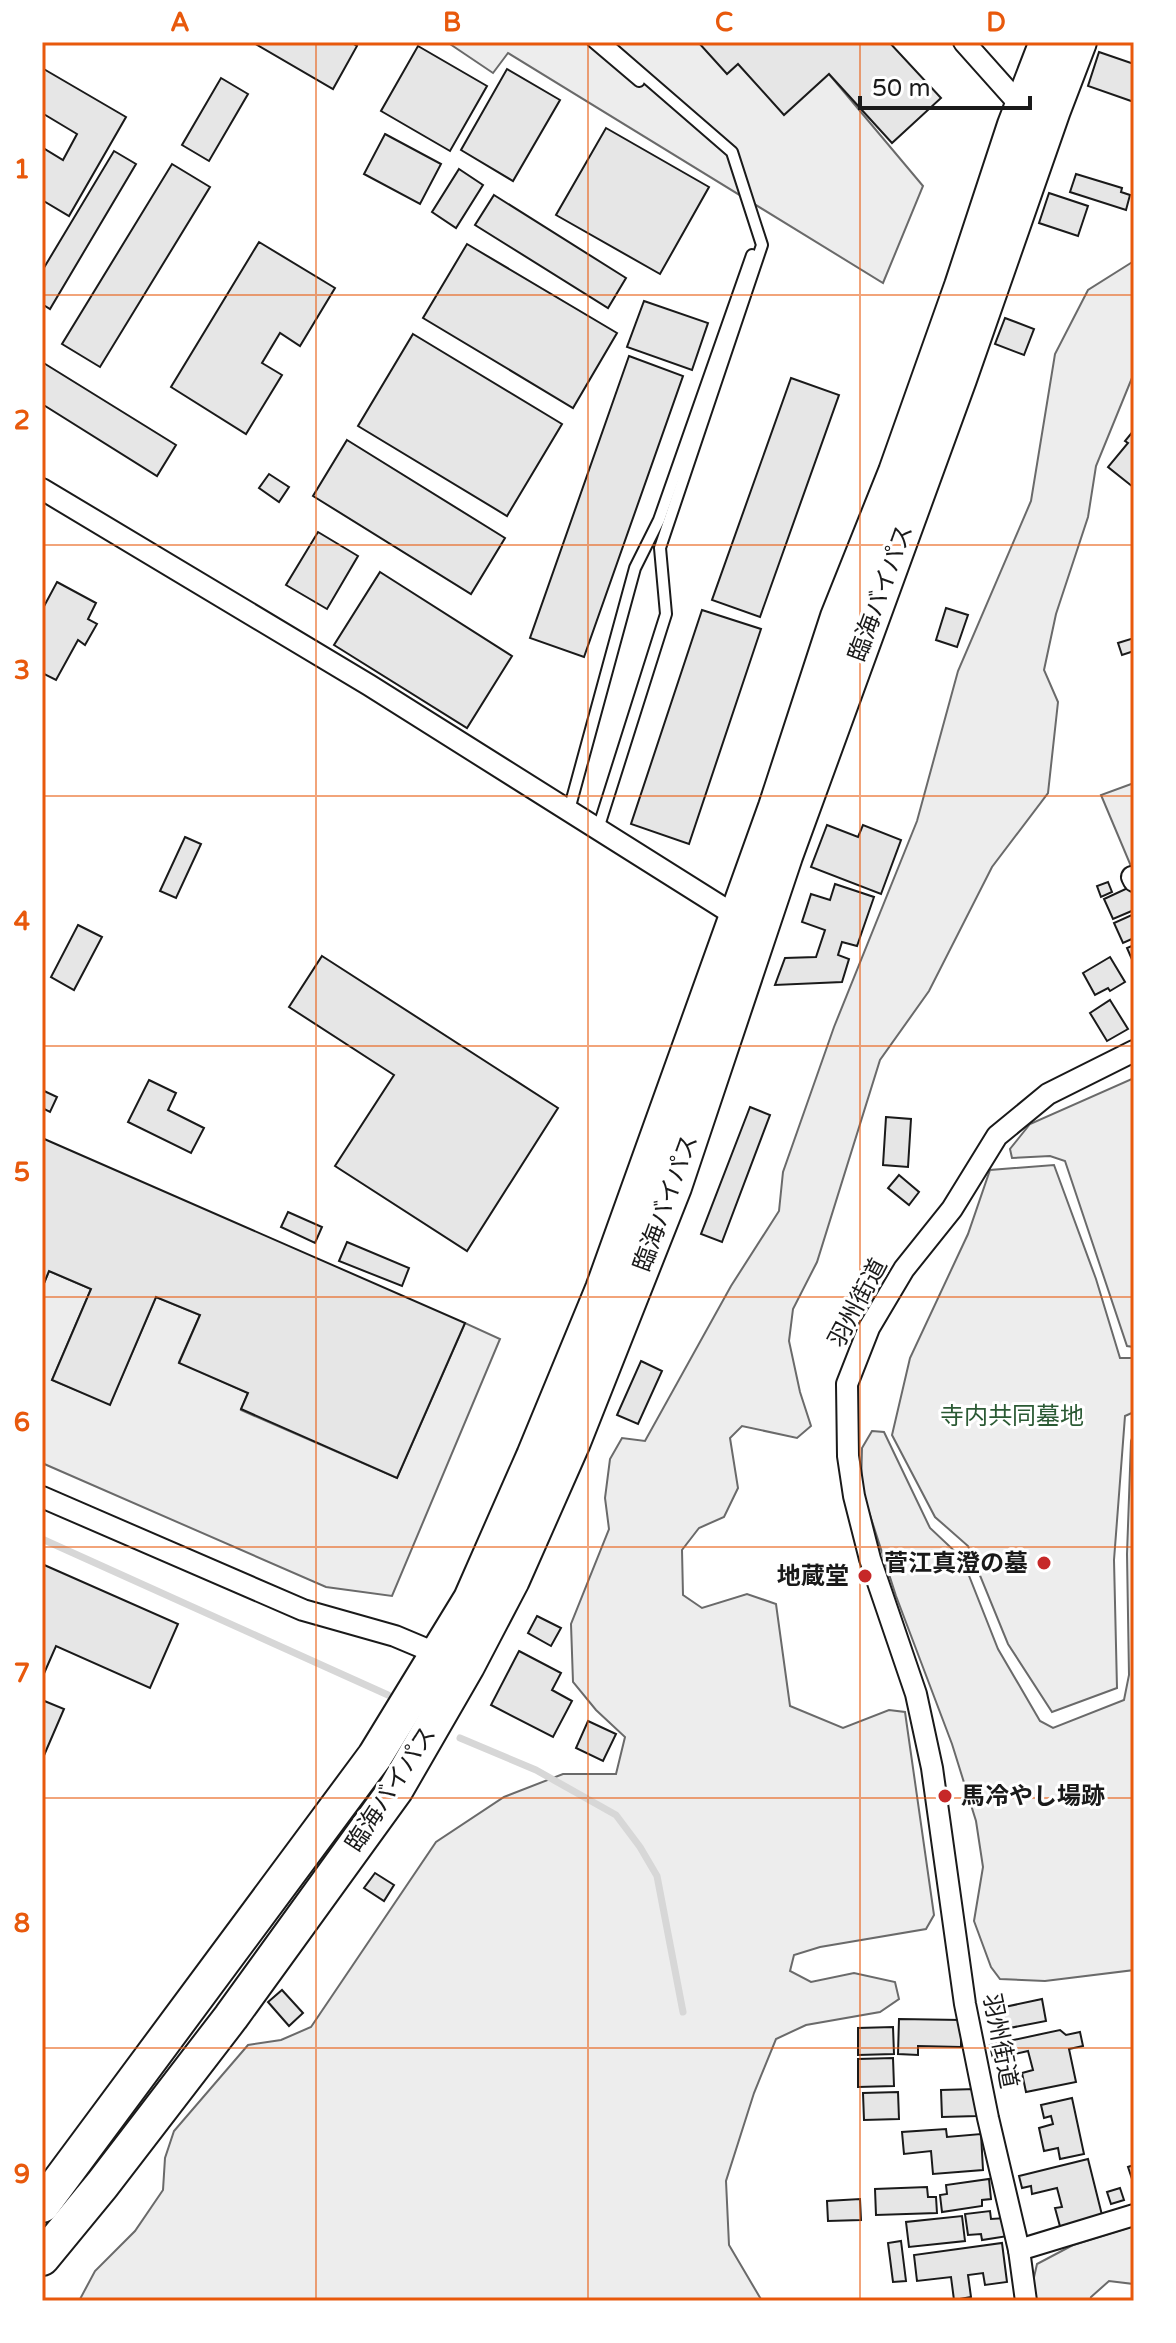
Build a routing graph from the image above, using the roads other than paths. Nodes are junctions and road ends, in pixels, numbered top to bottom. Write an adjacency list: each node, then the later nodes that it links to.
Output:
1 (593, 42): 8 (lane)
2 (605, 42): 9 (lane)
3 (964, 42): 6 (street)
4 (1047, 42): 6 (highway, 臨海バイパス)
5 (1079, 42): 10 (highway, 臨海バイパス)
6 (1022, 107): 10 (highway, 臨海バイパス)
7 (42, 489): 8 (street)
8 (569, 810): 9 (street)
9 (598, 829): 10 (street)
10 (748, 924): 13 (highway, 臨海バイパス)
11 (1134, 1051): 16 (street, 羽州街道)
12 (42, 1497): 13 (street)
13 (453, 1660): 14 (highway, 臨海バイパス); 17 (highway, 臨海バイパス)
14 (42, 2205)
15 (1134, 2215): 16 (street)
16 (1019, 2250): 18 (street, 羽州街道)
17 (42, 2258)
18 (1026, 2301)

